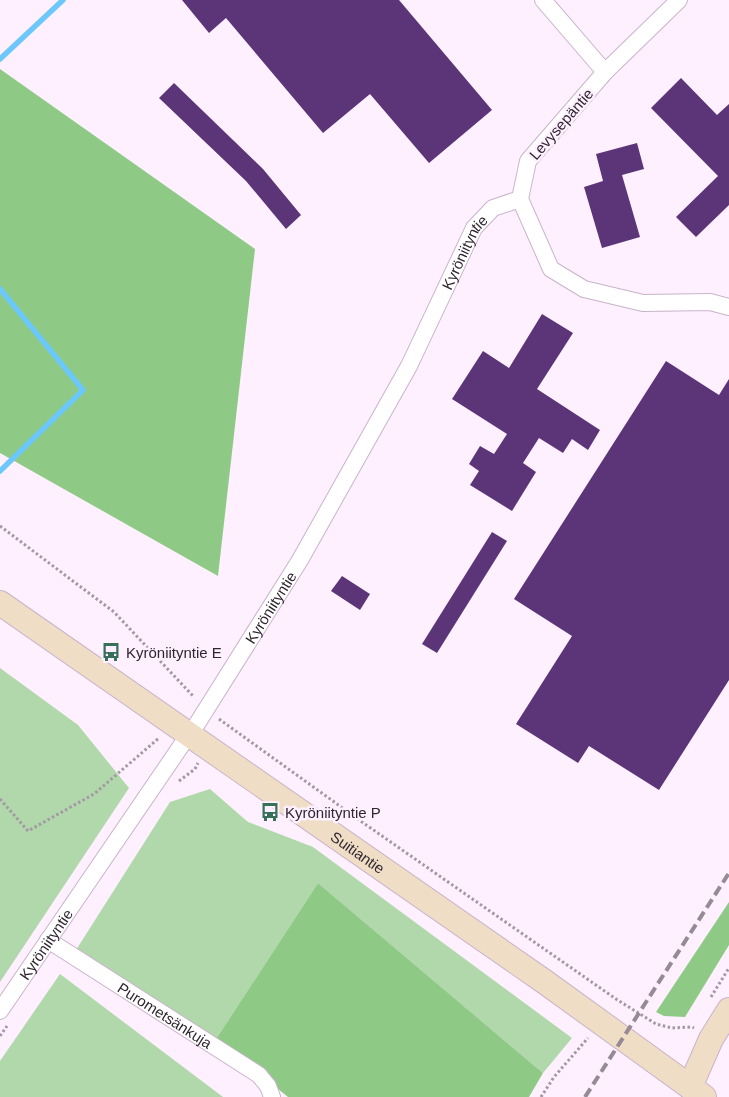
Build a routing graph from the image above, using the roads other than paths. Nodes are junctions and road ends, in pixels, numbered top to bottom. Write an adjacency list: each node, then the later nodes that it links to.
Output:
1 (543, 0): 3 (street)
2 (679, 0): 3 (street, Levysepäntie)
3 (605, 72): 4 (street, Levysepäntie)
4 (520, 199): 5 (street); 7 (street, Kyröniityntie)
5 (729, 307)
6 (0, 603): 7 (main road, Suitiantie)
7 (190, 735): 8 (street, Kyröniityntie); 11 (main road, Suitiantie)
8 (48, 940): 10 (street, Kyröniityntie); 12 (street, Purometsänkuja)
9 (729, 1010): 11 (main road)
10 (0, 1012)
11 (697, 1092)
12 (272, 1097)

